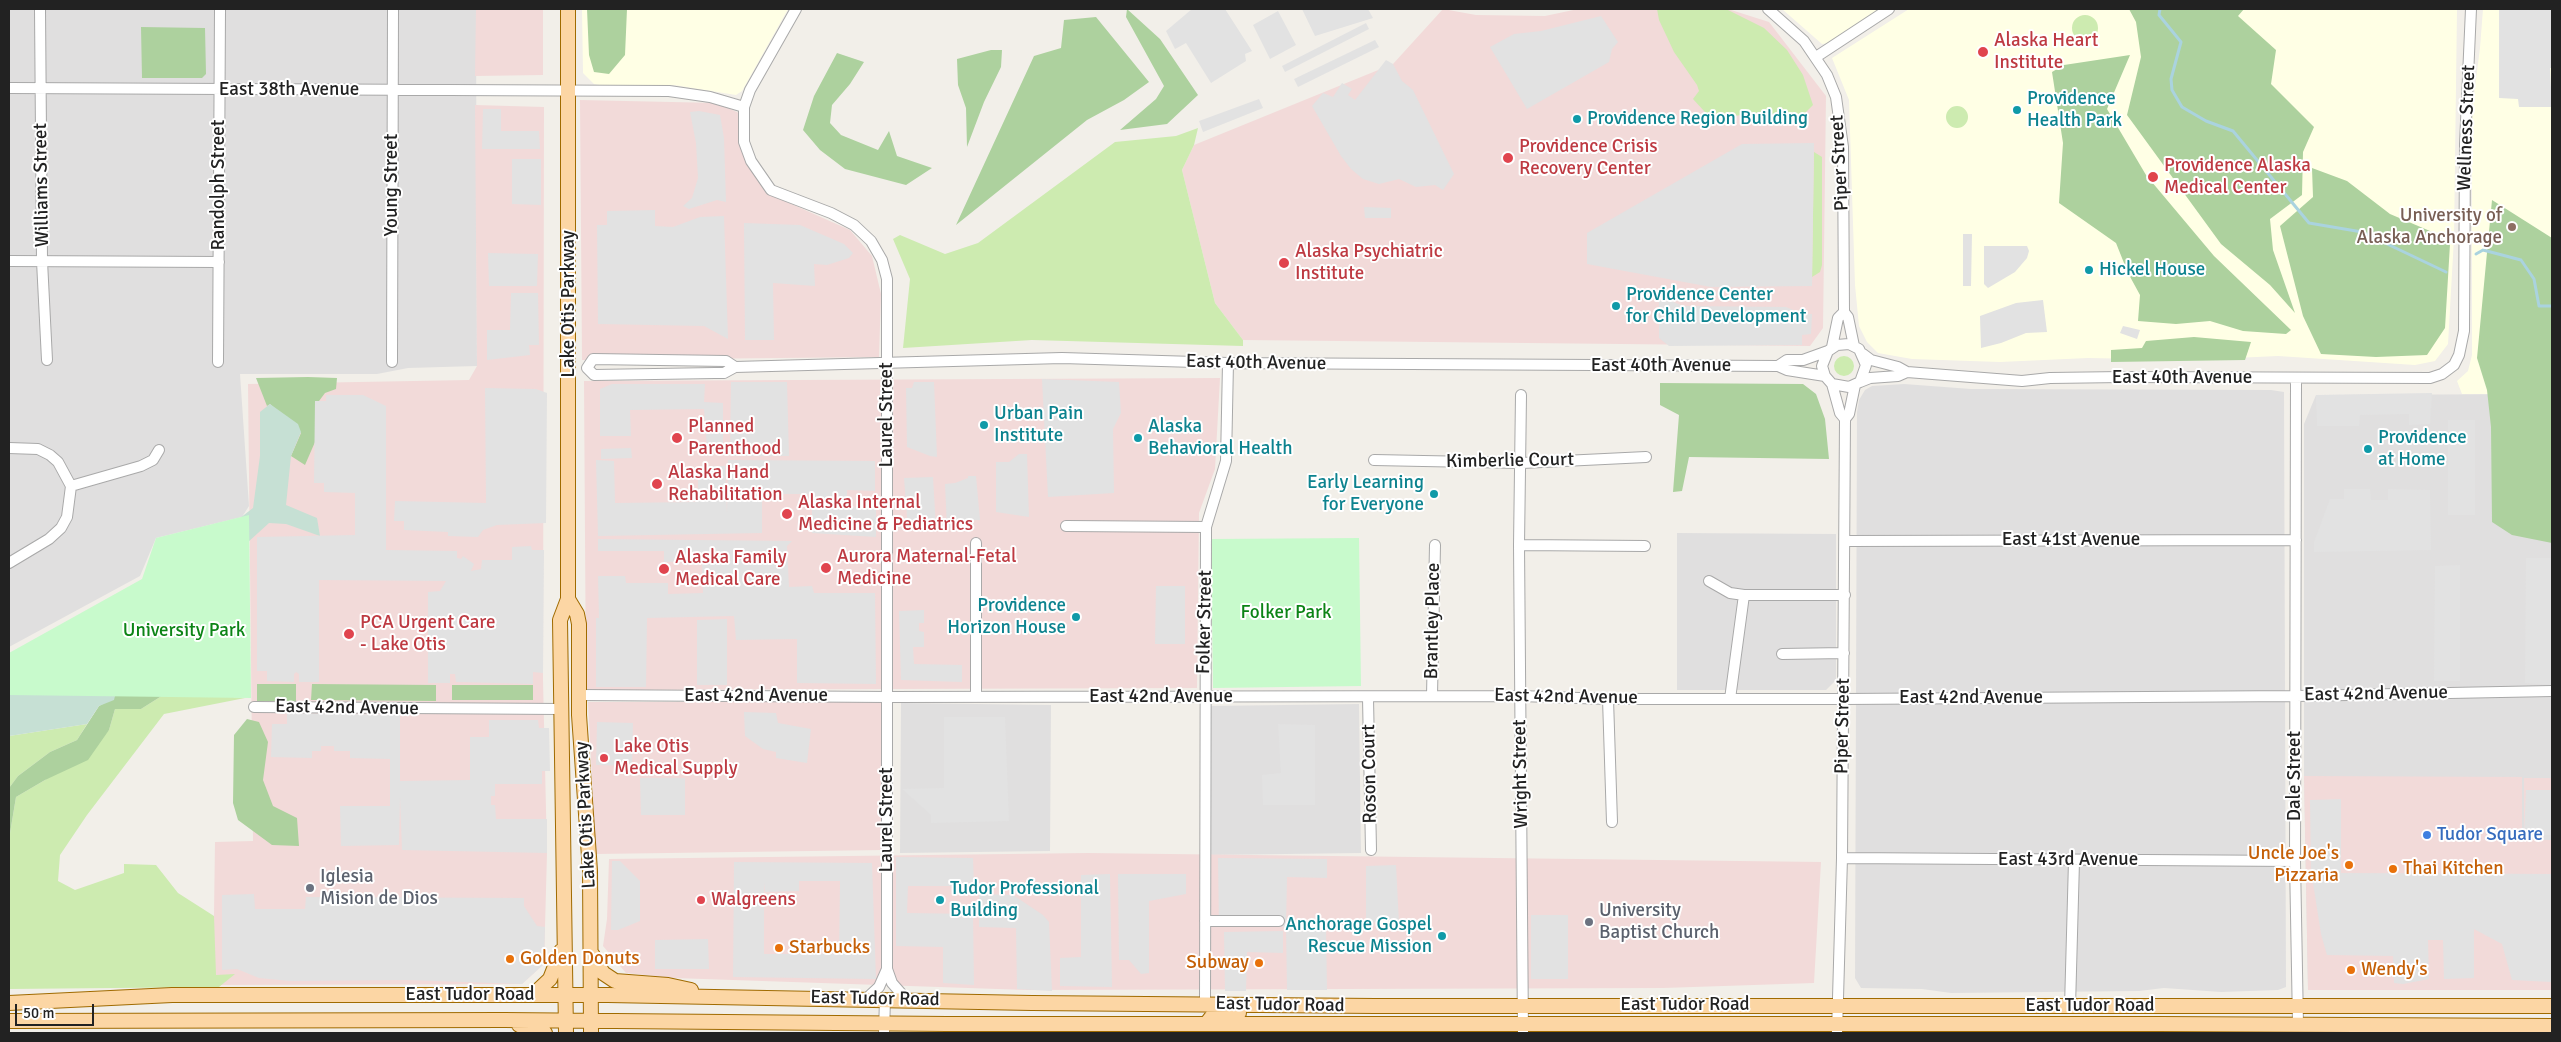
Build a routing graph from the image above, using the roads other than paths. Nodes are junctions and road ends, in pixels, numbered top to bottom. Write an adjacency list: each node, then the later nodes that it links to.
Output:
1 (40, 9): 11 (street, Williams Street)
2 (220, 9): 12 (street, Randolph Street)
3 (393, 9): 13 (street, Young Street)
4 (568, 9): 14 (main road, Lake Otis Parkway)
5 (796, 9): 15 (street, Laurel Street)
6 (1768, 9): 9 (street, Piper Street)
7 (1889, 9): 9 (street)
8 (2471, 9): 28 (street, Wellness Street)
9 (1816, 57): 19 (street, Piper Street)
10 (9, 88): 11 (street, East 38th Avenue)
11 (41, 88): 12 (street, East 38th Avenue); 17 (street, Williams Street)
12 (220, 90): 13 (street, East 38th Avenue); 18 (street, Randolph Street)
13 (392, 90): 14 (street, East 38th Avenue); 25 (street, Young Street)
14 (569, 91): 15 (street, East 38th Avenue); 32 (main road, Lake Otis Parkway)
15 (744, 107): 27 (street, Laurel Street)
16 (9, 261): 17 (street)
17 (42, 261): 18 (street); 23 (street, Williams Street)
18 (218, 262): 24 (street, Randolph Street)
19 (1844, 312): 20 (street, Piper Street); 21 (street, Piper Street)
20 (1854, 346): 21 (street); 22 (street)
21 (1830, 349): 29 (street, East 40th Avenue); 35 (street, Piper Street)
22 (1863, 354): 33 (street, East 40th Avenue); 36 (street, Piper Street)
23 (47, 360)
24 (218, 362)
25 (392, 362)
26 (1228, 363): 27 (street, East 40th Avenue); 29 (street, East 40th Avenue); 46 (street, Folker Street)
27 (886, 364): 30 (street, East 40th Avenue); 67 (street, Laurel Street)
28 (2454, 365): 34 (street, East 40th Avenue)
29 (1778, 366): 35 (street, East 40th Avenue)
30 (735, 367): 31 (street, East 40th Avenue); 31 (street, East 40th Avenue)
31 (587, 368): 32 (street, East 40th Avenue)
32 (570, 370): 57 (main road, Lake Otis Parkway)
33 (1907, 372): 34 (street, East 40th Avenue); 36 (street, East 40th Avenue)
34 (2296, 378): 48 (street, Dale Street)
35 (1828, 380): 36 (street); 38 (street, Piper Street)
36 (1857, 383): 38 (street, Piper Street)
37 (1521, 395): 43 (street, Wright Street)
38 (1845, 419): 47 (street, Piper Street)
39 (9, 448): 44 (street)
40 (159, 450): 44 (street)
41 (1646, 457): 43 (street, Kimberlie Court)
42 (1374, 460): 43 (street, Kimberlie Court)
43 (1522, 463): 51 (street, Wright Street)
44 (71, 486): 53 (street)
45 (1066, 526): 46 (street)
46 (1206, 527): 68 (street, Folker Street)
47 (1845, 540): 48 (street, East 41st Avenue); 56 (street, Piper Street)
48 (2296, 540): 66 (street, Dale Street)
49 (976, 543): 63 (street)
50 (1435, 545): 64 (street, Brantley Place)
51 (1520, 546): 52 (street); 65 (street, Wright Street)
52 (1645, 546)
53 (9, 563)
54 (1709, 581): 55 (street)
55 (1744, 595): 56 (street); 71 (street)
56 (1844, 595): 59 (street, Piper Street)
57 (568, 599): 58 (main road, Lake Otis Parkway); 62 (main road, Lake Otis Parkway)
58 (560, 620): 62 (main road); 74 (main road, Lake Otis Parkway)
59 (1844, 653): 60 (street); 72 (street, Piper Street)
60 (1782, 654)
61 (2552, 690): 66 (street, East 42nd Avenue)
62 (579, 695): 67 (street, East 42nd Avenue); 75 (main road, Lake Otis Parkway)
63 (976, 696): 67 (street, East 42nd Avenue); 68 (street, East 42nd Avenue)
64 (1432, 696): 65 (street, East 42nd Avenue); 69 (street, East 42nd Avenue)
65 (1520, 696): 70 (street, East 42nd Avenue); 97 (street, Wright Street)
66 (2296, 696): 72 (street, East 42nd Avenue); 80 (street, Dale Street)
67 (888, 697): 85 (street, Laurel Street)
68 (1204, 697): 69 (street, East 42nd Avenue); 81 (street, Folker Street)
69 (1368, 698): 77 (street, Roson Court)
70 (1608, 699): 71 (street, East 42nd Avenue); 76 (street)
71 (1730, 699): 72 (street, East 42nd Avenue)
72 (1844, 699): 78 (street, Piper Street)
73 (254, 707): 74 (street, East 42nd Avenue)
74 (560, 709): 75 (main road); 83 (main road, Lake Otis Parkway)
75 (582, 768): 84 (main road, Lake Otis Parkway)
76 (1612, 822)
77 (1371, 850)
78 (1842, 858): 79 (street, East 43rd Avenue); 95 (street, Piper Street)
79 (2074, 861): 80 (street, East 43rd Avenue); 100 (street)
80 (2295, 861): 98 (street, Dale Street)
81 (1205, 921): 82 (street); 94 (street, Folker Street)
82 (1279, 921)
83 (565, 936): 86 (main road); 87 (main road, Lake Otis Parkway)
84 (591, 953): 88 (main road, Lake Otis Parkway); 89 (main road)
85 (887, 968): 90 (street, Laurel Street); 92 (street, Laurel Street)
86 (533, 995): 87 (main road, East Tudor Road); 93 (main road, East Tudor Road)
87 (566, 995): 88 (main road, East Tudor Road); 108 (main road, Lake Otis Parkway)
88 (591, 995): 89 (main road, East Tudor Road); 109 (main road, Lake Otis Parkway)
89 (711, 996): 90 (main road, East Tudor Road)
90 (866, 999): 91 (main road, East Tudor Road)
91 (885, 999): 92 (main road, East Tudor Road); 110 (street)
92 (907, 1000): 94 (main road, East Tudor Road)
93 (9, 1003)
94 (1205, 1004): 96 (main road, East Tudor Road); 105 (main road)
95 (1837, 1004): 97 (main road, East Tudor Road); 100 (main road, East Tudor Road); 114 (street, Piper Street)
96 (1260, 1005): 97 (main road, East Tudor Road); 112 (main road)
97 (1524, 1005): 113 (street, Wright Street)
98 (2297, 1006): 99 (main road, East Tudor Road); 100 (main road, East Tudor Road); 106 (street, Dale Street)
99 (2552, 1006)
100 (2070, 1007)
101 (504, 1020): 102 (main road, East Tudor Road); 108 (main road, East Tudor Road); 116 (main road)
102 (9, 1021)
103 (635, 1021): 109 (main road, East Tudor Road); 110 (main road, East Tudor Road); 117 (main road)
104 (912, 1022): 105 (main road, East Tudor Road); 110 (main road, East Tudor Road); 118 (street)
105 (1157, 1024): 112 (main road, East Tudor Road)
106 (2298, 1024): 107 (main road, East Tudor Road); 115 (main road, East Tudor Road)
107 (2552, 1026)
108 (566, 1027): 109 (main road, East Tudor Road)
109 (591, 1027)
110 (884, 1028)
111 (2159, 1028): 114 (main road, East Tudor Road); 115 (main road, East Tudor Road)
112 (1206, 1029): 113 (main road, East Tudor Road)
113 (1523, 1029): 114 (main road, East Tudor Road)
114 (1837, 1029)
115 (2246, 1029)
116 (545, 1033)
117 (617, 1033)
118 (898, 1033)

